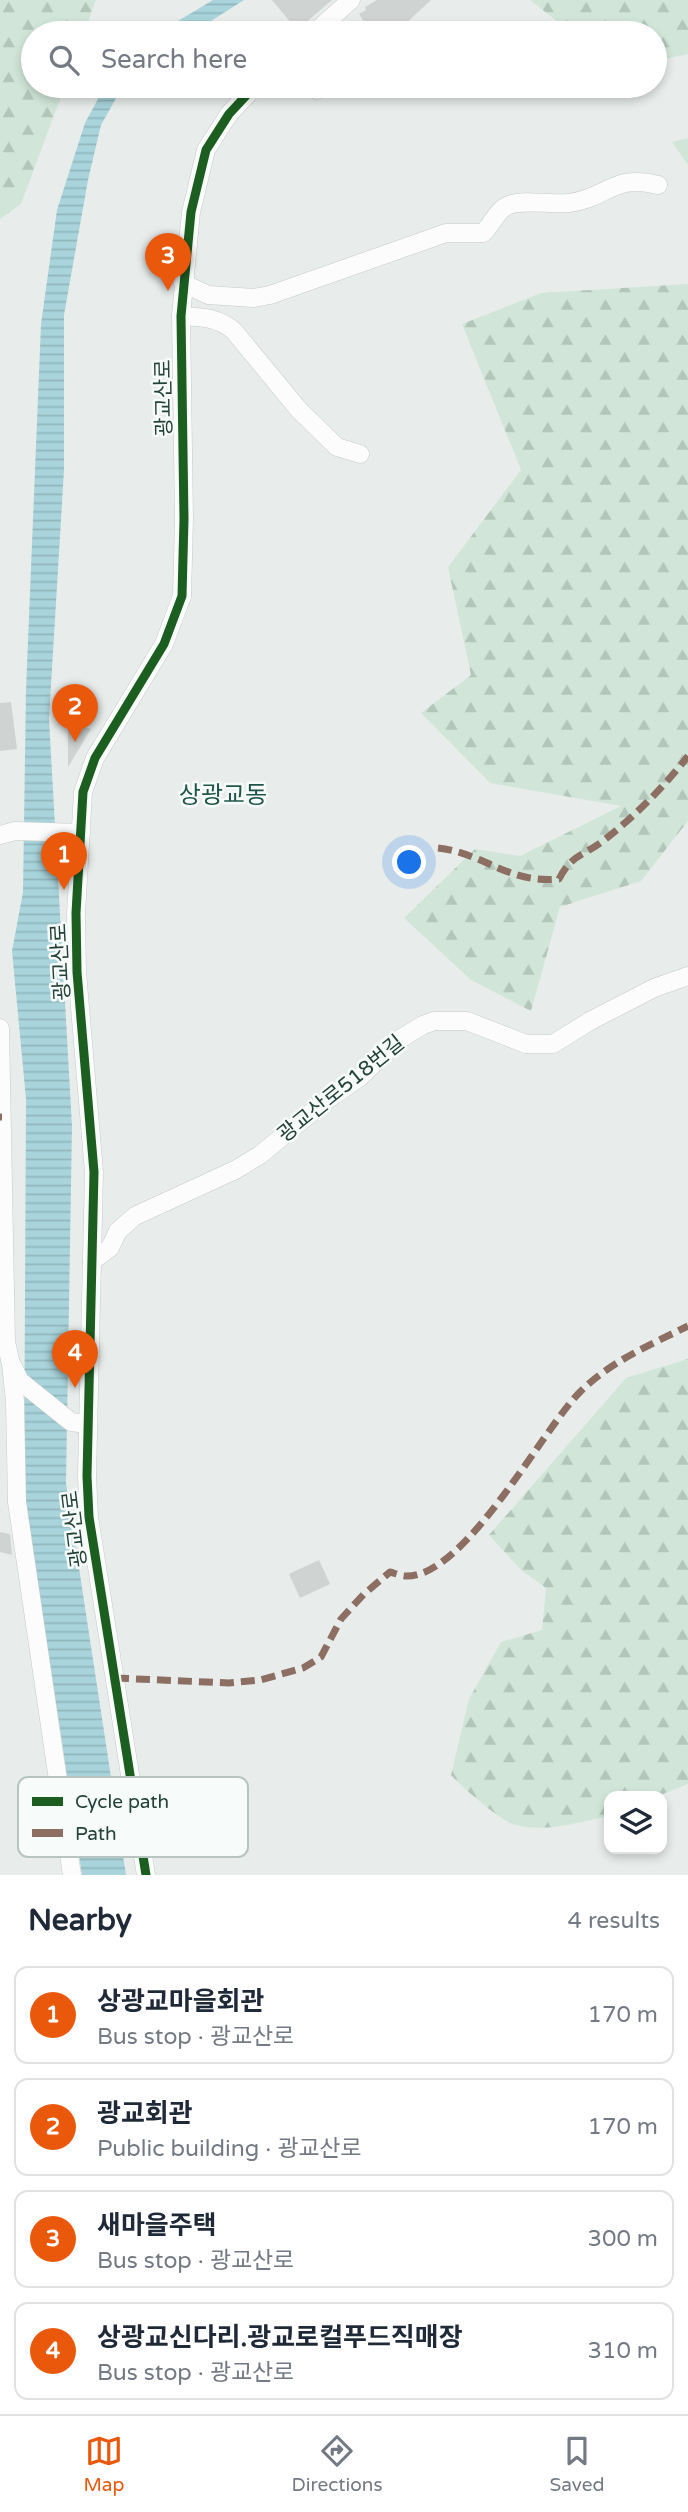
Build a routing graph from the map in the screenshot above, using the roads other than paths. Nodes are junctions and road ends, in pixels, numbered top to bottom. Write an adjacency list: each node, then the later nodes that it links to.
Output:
1 (351, 0): 2 (street)
2 (329, 21)
3 (244, 98): 5 (street, 광교산로)
4 (657, 185): 5 (street)
5 (183, 283): 6 (street, 광교산로)
6 (181, 316): 7 (street); 9 (street, 광교산로)
7 (360, 454)
8 (5, 833): 9 (street)
9 (81, 833): 12 (street, 광교산로)
10 (688, 976): 12 (street, 광교산로518번길)
11 (0, 1028): 13 (street)
12 (92, 1261): 14 (street, 광교산로)
13 (6, 1366): 14 (street); 15 (street)
14 (79, 1423): 16 (street, 광교산로)
15 (58, 1777)
16 (130, 1777)
17 (69, 1857): 19 (street)
18 (143, 1857): 20 (street, 광교산로)
19 (72, 1875)
20 (146, 1875)

